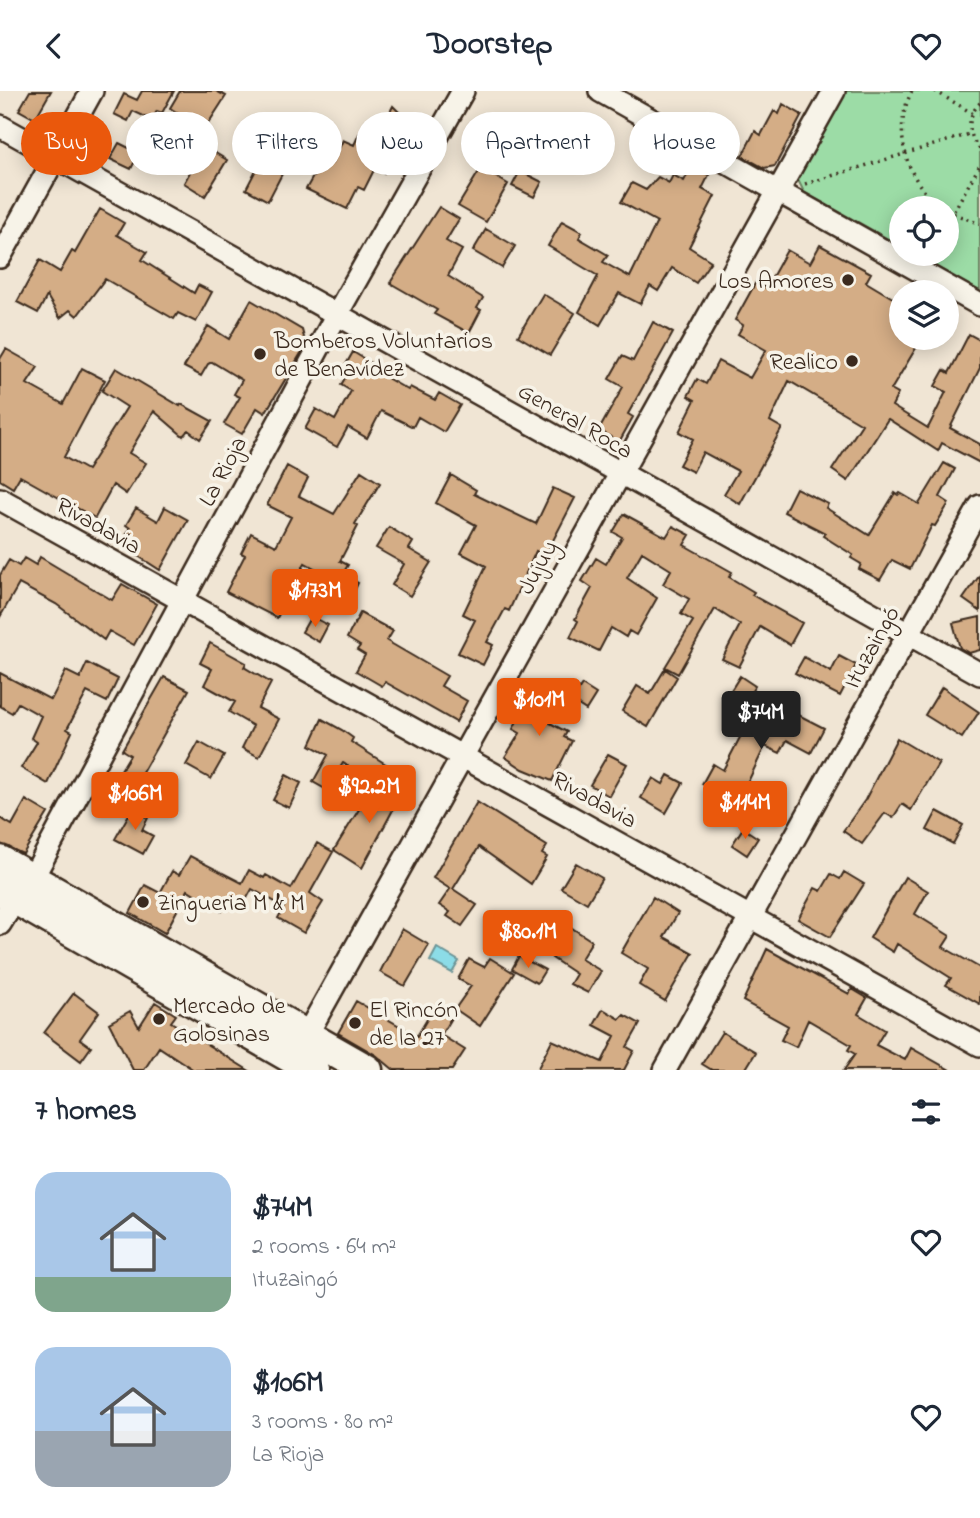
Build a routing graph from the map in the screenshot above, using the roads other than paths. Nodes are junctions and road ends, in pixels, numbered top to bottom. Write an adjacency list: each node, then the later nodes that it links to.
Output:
1 (92, 91): 5 (street)
2 (463, 91): 13 (street, La Rioja)
3 (600, 91): 10 (street)
4 (834, 91): 10 (street, Jujuy)
5 (80, 112)
6 (0, 126): 7 (street, General Roca)
7 (21, 138)
8 (45, 175): 11 (street)
9 (87, 175): 13 (street, General Roca)
10 (778, 192): 12 (street); 14 (street, Jujuy)
11 (0, 257)
12 (980, 305)
13 (337, 314): 14 (street, General Roca); 17 (street, La Rioja)
14 (619, 474): 18 (street, General Roca); 20 (street, Jujuy)
15 (0, 499): 17 (street, Rivadavia)
16 (980, 506): 18 (street, Ituzaingó)
17 (182, 602): 20 (street, Rivadavia); 22 (street, La Rioja)
18 (908, 635): 19 (street, General Roca); 23 (street, Ituzaingó)
19 (980, 674)
20 (462, 756): 23 (street, Rivadavia); 26 (street, Jujuy)
21 (0, 861): 22 (main road)
22 (16, 889): 24 (street, La Rioja); 26 (main road)
23 (750, 915): 25 (street, Rivadavia); 28 (street, Ituzaingó)
24 (0, 924)
25 (980, 1045)
26 (300, 1059): 27 (main road)
27 (367, 1070)
28 (665, 1070)

